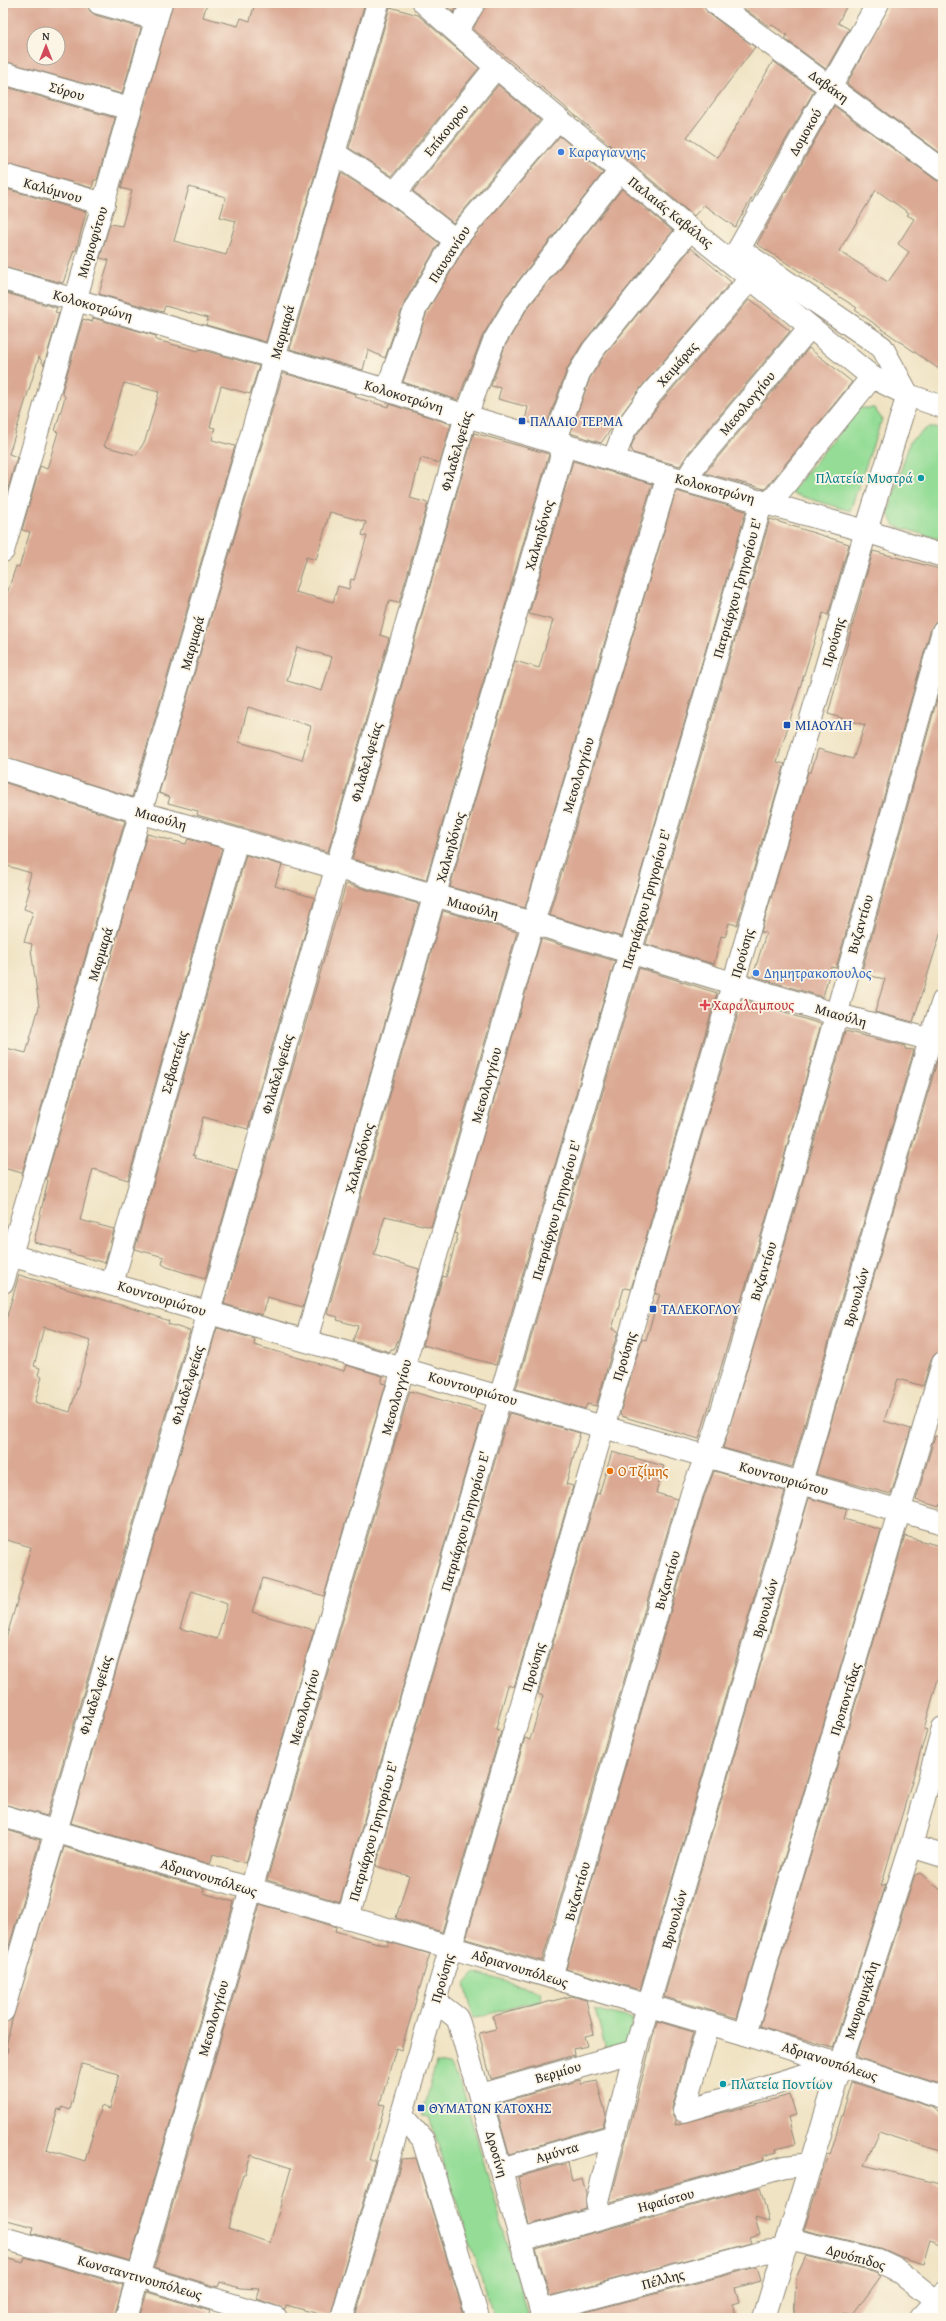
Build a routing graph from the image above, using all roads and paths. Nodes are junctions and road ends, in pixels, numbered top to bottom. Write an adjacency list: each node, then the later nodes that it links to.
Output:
1 (99, 3): 7 (street)
2 (378, 3): 14 (street, Μαρμαρά)
3 (424, 3): 8 (street, Παλαιάς Καβάλας)
4 (474, 3): 8 (street)
5 (715, 3): 11 (street, Δαβάκη)
6 (878, 3): 11 (street, Δομοκού)
7 (159, 11): 12 (street, Μυριοφύτου)
8 (456, 31): 9 (street, Παλαιάς Καβάλας)
9 (496, 67): 13 (street, Παλαιάς Καβάλας); 18 (street, Επίκουρου)
10 (3, 73): 12 (street, Σύρου)
11 (831, 88): 15 (street, Δαβάκη); 22 (street, Δομοκού)
12 (130, 109): 19 (street, Μυριοφύτου)
13 (558, 119): 16 (street, Παλαιάς Καβάλας); 21 (street, Παυσανίου)
14 (334, 153): 18 (street); 27 (street, Μαρμαρά)
15 (943, 170)
16 (620, 171): 20 (street, Παλαιάς Καβάλας); 32 (street, Φιλαδελφείας)
17 (3, 175): 19 (street, Καλύμνου)
18 (395, 193): 21 (street)
19 (104, 204): 25 (street, Μυριοφύτου)
20 (690, 229): 22 (street, Παλαιάς Καβάλας); 33 (street, Χαλκηδόνος)
21 (455, 240): 29 (street, Παυσανίου)
22 (735, 255): 23 (street, Παλαιάς Καβάλας); 30 (street, Παλαιάς Καβάλας)
23 (752, 277): 26 (street, Παλαιάς Καβάλας); 34 (street, Χειμάρας)
24 (3, 279): 25 (street, Κολοκοτρώνη)
25 (75, 299): 27 (street, Κολοκοτρώνη); 38 (street, Μυριοφύτου)
26 (810, 327): 28 (street, Παλαιάς Καβάλας); 35 (street, Μεσολογγίου)
27 (274, 358): 29 (street, Κολοκοτρώνη); 42 (street, Μαρμαρά)
28 (872, 377): 30 (street, Παλαιάς Καβάλας); 36 (street, Πατριάρχου Γρηγορίου Ε')
29 (387, 390): 32 (street, Κολοκοτρώνη)
30 (908, 395): 31 (street, Παλαιάς Καβάλας); 37 (street, Προύσης)
31 (943, 407)
32 (466, 416): 33 (street, Κολοκοτρώνη); 44 (street, Φιλαδελφείας)
33 (559, 443): 34 (street, Κολοκοτρώνη); 45 (street, Χαλκηδόνος)
34 (614, 458): 35 (street, Κολοκοτρώνη)
35 (677, 478): 36 (street, Κολοκοτρώνη); 46 (street, Μεσολογγίου)
36 (766, 502): 37 (street, Κολοκοτρώνη); 47 (street, Πατριάρχου Γρηγορίου Ε')
37 (866, 532): 39 (street, Κολοκοτρώνη); 48 (street, Προύσης)
38 (3, 551)
39 (943, 556)
40 (943, 631): 50 (street, Βυζαντίου)
41 (3, 769): 42 (street, Μιαούλη)
42 (142, 813): 43 (street, Μιαούλη); 52 (street, Μαρμαρά)
43 (237, 840): 44 (street, Μιαούλη); 54 (street, Σεβαστείας)
44 (336, 869): 45 (street, Μιαούλη); 55 (street, Φιλαδελφείας)
45 (435, 897): 46 (street, Μιαούλη); 56 (street, Χαλκηδόνος)
46 (533, 923): 47 (street, Μιαούλη); 58 (street, Μεσολογγίου)
47 (631, 953): 48 (street, Μιαούλη); 59 (street, Πατριάρχου Γρηγορίου Ε')
48 (734, 982): 50 (street, Μιαούλη); 60 (street, Προύσης)
49 (943, 1001): 51 (street, Βρυουλών)
50 (835, 1014): 51 (street, Μιαούλη); 61 (street, Βυζαντίου)
51 (936, 1041): 62 (street, Βρυουλών)
52 (7, 1254): 53 (street, Μαρμαρά); 54 (street, Κουντουριώτου)
53 (3, 1282)
54 (112, 1284): 55 (street, Κουντουριώτου)
55 (209, 1312): 56 (street, Κουντουριώτου); 67 (street, Φιλαδελφείας)
56 (306, 1340): 58 (street, Κουντουριώτου)
57 (943, 1363): 63 (street, Προποντίδας)
58 (404, 1368): 59 (street, Κουντουριώτου); 70 (street, Μεσολογγίου)
59 (501, 1397): 60 (street, Κουντουριώτου); 71 (street, Πατριάρχου Γρηγορίου Ε')
60 (603, 1428): 61 (street, Κουντουριώτου); 72 (street, Προύσης)
61 (707, 1456): 62 (street, Κουντουριώτου); 73 (street, Βυζαντίου)
62 (802, 1483): 63 (street, Κουντουριώτου); 75 (street, Βρυουλών)
63 (901, 1511): 64 (street, Κουντουριώτου); 78 (street, Προποντίδας)
64 (943, 1523)
65 (943, 1728): 68 (street, Μαυρομιχάλη)
66 (3, 1816): 67 (street, Αδριανουπόλεως)
67 (55, 1831): 70 (street, Αδριανουπόλεως); 76 (street, Φιλαδελφείας)
68 (912, 1846): 69 (street); 80 (street, Μαυρομιχάλη)
69 (943, 1856)
70 (250, 1889): 71 (street, Αδριανουπόλεως); 91 (street, Μεσολογγίου)
71 (348, 1918): 72 (street, Αδριανουπόλεως)
72 (451, 1947): 73 (street, Αδριανουπόλεως); 74 (street, Προύσης)
73 (551, 1977): 75 (street, Αδριανουπόλεως)
74 (435, 2001): 81 (street, Δροσίνη); 83 (street, Προύσης)
75 (649, 2006): 77 (street, Αδριανουπόλεως); 79 (street, Βρυουλών)
76 (3, 2011)
77 (709, 2023): 78 (street, Αδριανουπόλεως); 80 (street)
78 (745, 2034): 80 (street, Αδριανουπόλεως)
79 (635, 2051): 81 (street, Βερμίου); 84 (street, Βρυουλών)
80 (841, 2064): 82 (street, Αδριανουπόλεως); 85 (street, Μαυρομιχάλη)
81 (480, 2094): 86 (street, Δροσίνη)
82 (943, 2098)
83 (401, 2116): 96 (street, Προύσης); 97 (street)
84 (614, 2136): 86 (street, Αμύντα); 87 (street, Βρυουλών)
85 (811, 2164): 87 (street, Ηφαίστου); 90 (street, Μαυρομιχάλη)
86 (501, 2169): 89 (street, Δροσίνη)
87 (600, 2218): 89 (street, Ηφαίστου)
88 (3, 2238): 91 (street, Κωνσταντινουπόλεως)
89 (521, 2240): 93 (street, Δροσίνη)
90 (787, 2245): 92 (street, Δρυόπιδος); 93 (street, Πέλλης); 98 (street, Μαυρομιχάλη)
91 (138, 2276): 94 (street, Μεσολογγίου); 95 (street, Κωνσταντινουπόλεως)
92 (940, 2298): 99 (street)
93 (542, 2314)
94 (126, 2318)
95 (276, 2318)
96 (342, 2318)
97 (478, 2318)
98 (764, 2318)
99 (921, 2318)

